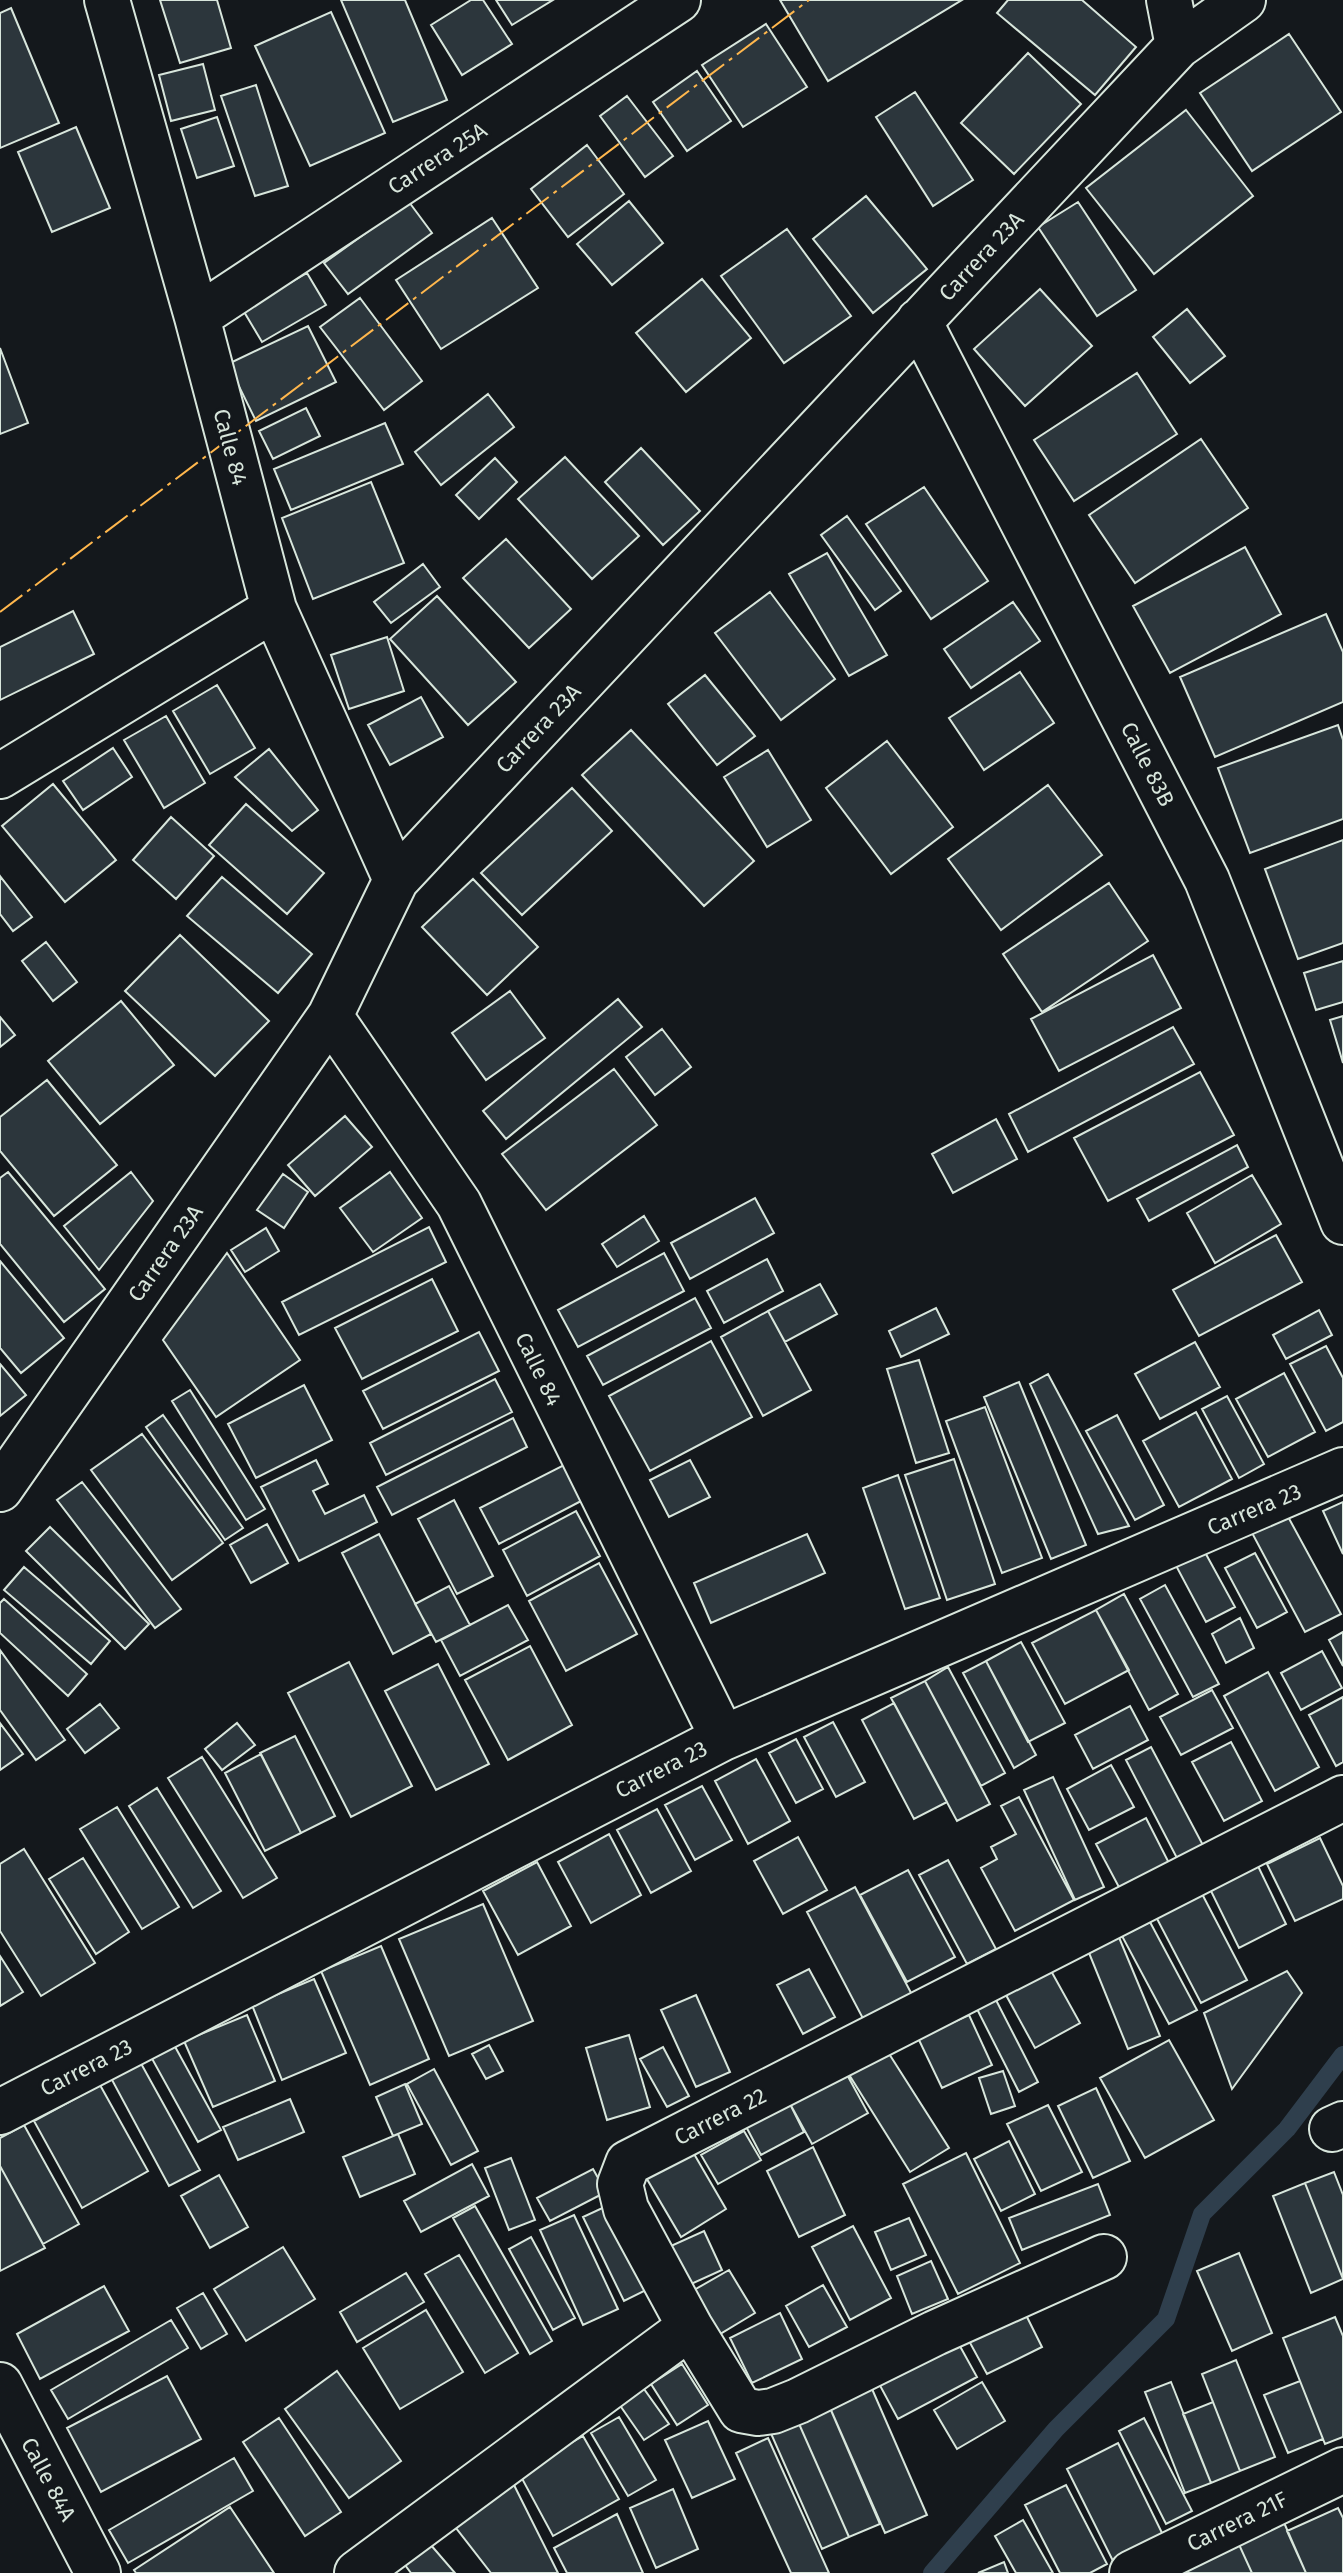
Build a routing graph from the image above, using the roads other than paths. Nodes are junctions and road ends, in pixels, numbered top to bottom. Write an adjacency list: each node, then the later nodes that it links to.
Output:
1 (107, 0): 6 (street, Calle 84)
2 (678, 0): 6 (street, Carrera 25A)
3 (1169, 0): 5 (street)
4 (1243, 0): 5 (street, Carrera 23A)
5 (1178, 46): 7 (street, Carrera 23A)
6 (197, 317): 8 (street, Calle 84)
7 (919, 321): 10 (street, Carrera 23A); 12 (street, Calle 83B)
8 (274, 609): 9 (street); 10 (street, Calle 84)
9 (0, 776)
10 (396, 880): 11 (street, Carrera 23A)
11 (330, 1016): 14 (street, Carrera 23A); 15 (street, Calle 84)
12 (1343, 1222)
13 (1343, 1470): 15 (street, Carrera 23)
14 (0, 1489)
15 (723, 1738): 17 (street, Carrera 23)
16 (1343, 1798): 19 (street, Carrera 22)
17 (0, 2112)
18 (1104, 2257): 19 (street, Carrera 22)
19 (690, 2327): 24 (street)
20 (0, 2385): 23 (street, Calle 84A)
21 (1343, 2470): 22 (street, Carrera 21F)
22 (1145, 2570)
23 (98, 2573)
24 (357, 2573)

